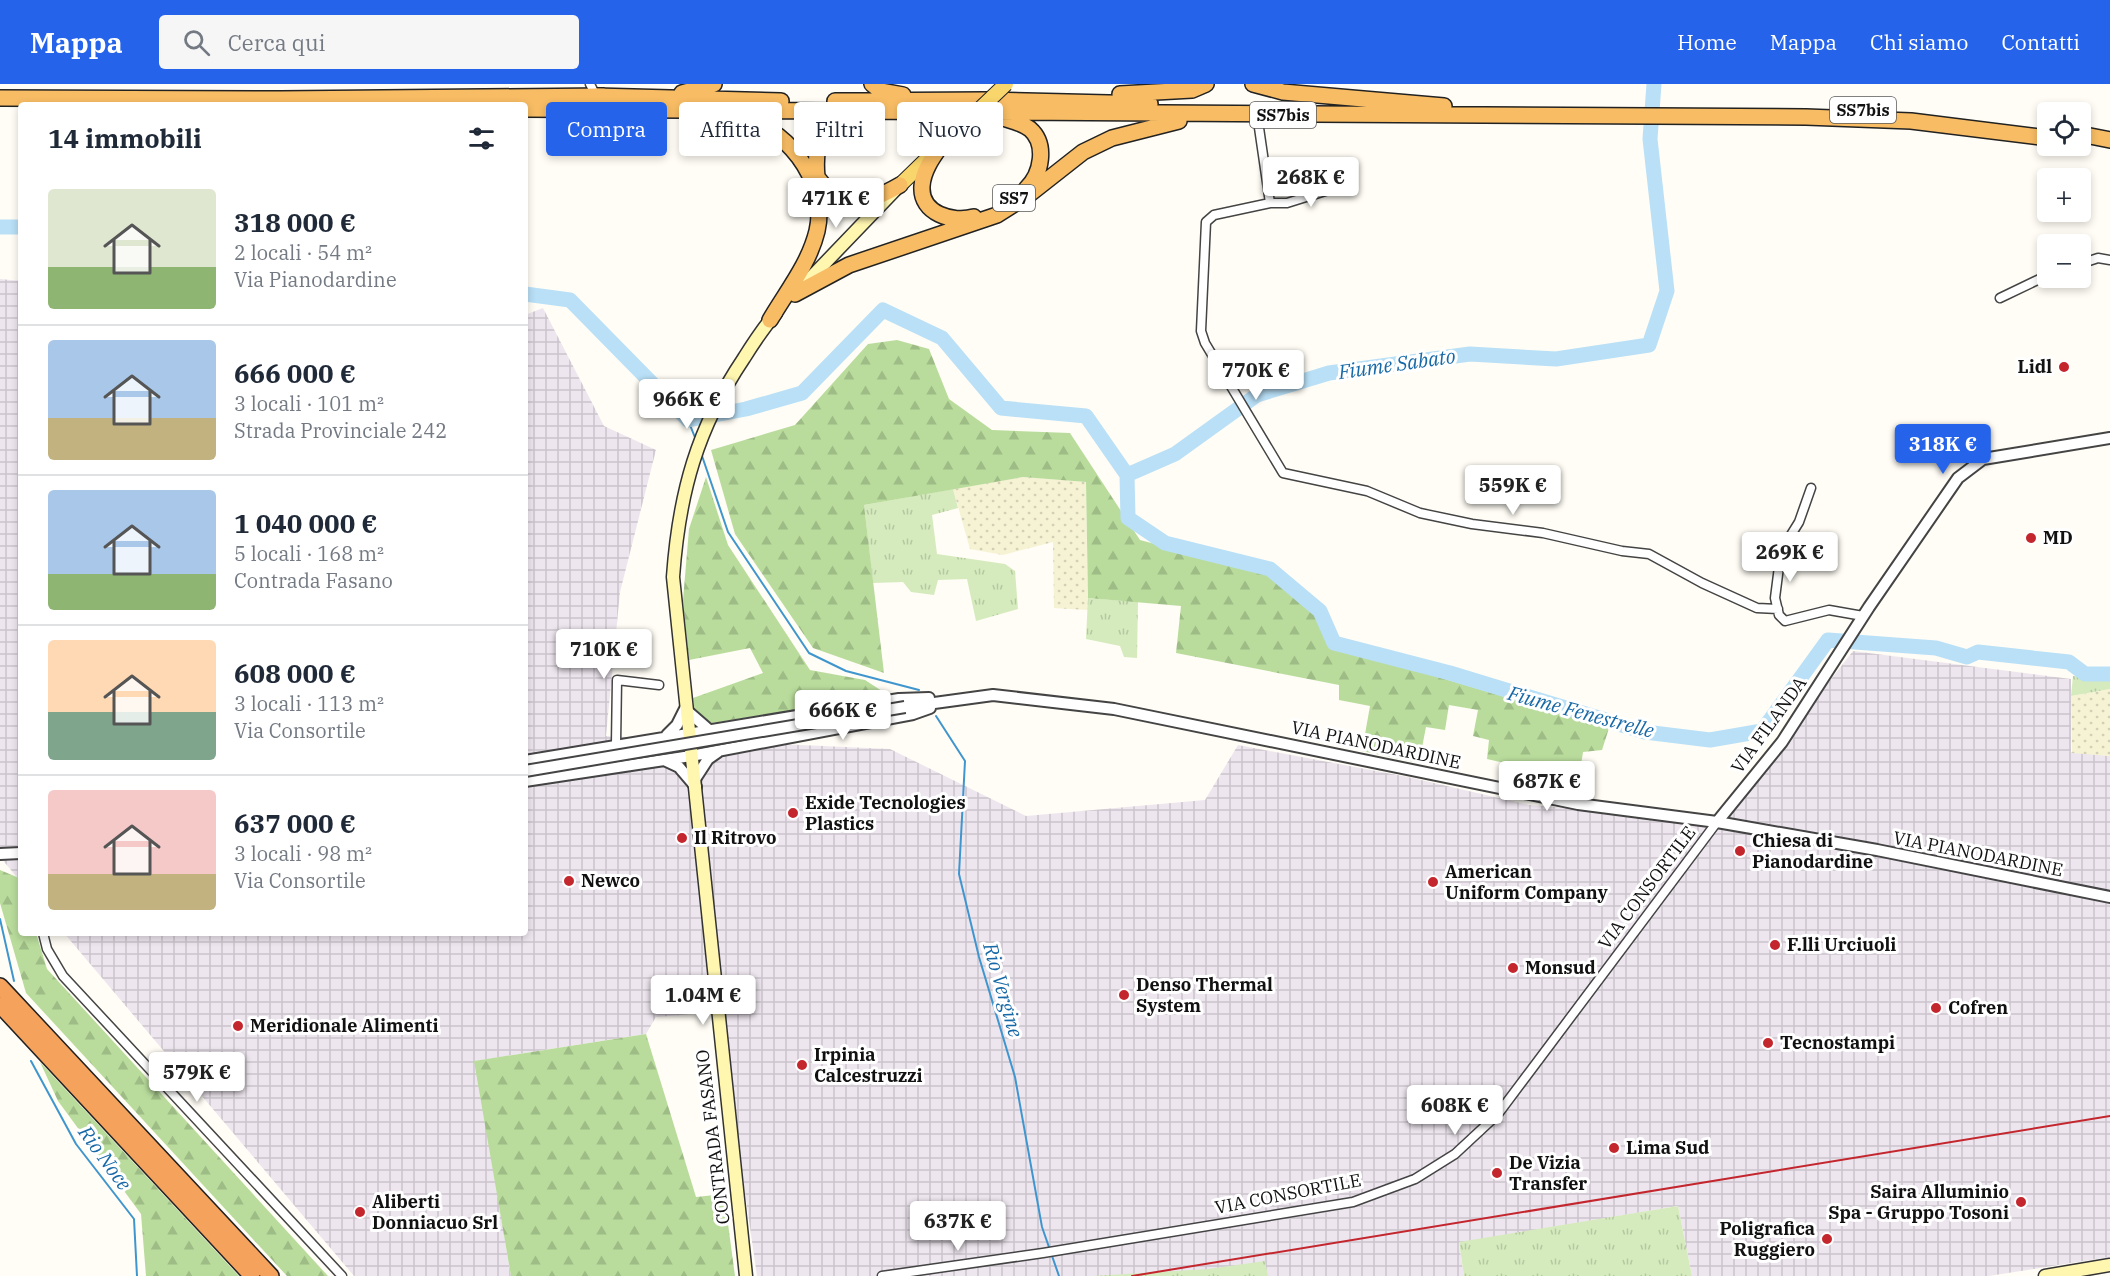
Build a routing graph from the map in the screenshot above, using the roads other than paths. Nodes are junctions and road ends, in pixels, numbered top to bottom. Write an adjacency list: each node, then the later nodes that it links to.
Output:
1 (714, 84): 6 (highway)
2 (872, 84): 9 (highway)
3 (1006, 84): 11 (main road, SS7, bridge)
4 (1206, 84): 8 (highway)
5 (1253, 84): 13 (highway)
6 (593, 90): 7 (highway); 12 (highway, SS7bis)
7 (0, 98)
8 (986, 100): 10 (highway, SS7bis); 13 (highway, SS7bis)
9 (933, 102)
10 (978, 102)
11 (987, 102)
12 (897, 105)
13 (1444, 106): 23 (highway, SS7bis)
14 (0, 108): 15 (highway)
15 (18, 108)
16 (1003, 108): 25 (highway, SS7bis)
17 (528, 109): 18 (highway, SS7)
18 (546, 109)
19 (667, 110): 22 (highway, SS7)
20 (1679, 111): 23 (highway, SS7bis); 28 (highway, SS7bis); 29 (highway, SS7bis)
21 (667, 112): 44 (highway)
22 (897, 112)
23 (1610, 112): 26 (highway, SS7bis)
24 (897, 113): 37 (highway)
25 (1225, 114): 26 (highway, SS7bis); 42 (highway)
26 (1257, 114): 38 (street)
27 (1003, 118): 35 (highway, SS7)
28 (2037, 127)
29 (2037, 136)
30 (2091, 137): 31 (highway)
31 (2110, 141)
32 (2091, 146): 33 (highway)
33 (2110, 150)
34 (931, 156): 37 (main road, SS7)
35 (935, 156)
36 (1351, 183): 38 (street)
37 (900, 185): 42 (main road, CONTRADA FASANO)
38 (1270, 203): 47 (street)
39 (2091, 260): 40 (street)
40 (2110, 260)
41 (2037, 280): 43 (street)
42 (795, 294): 44 (main road, CONTRADA FASANO)
43 (2000, 298)
44 (770, 320): 51 (main road, CONTRADA FASANO)
45 (2110, 438): 48 (street)
46 (1811, 488): 47 (street)
47 (1778, 609): 48 (street)
48 (1863, 616): 63 (street, VIA FILANDA)
49 (659, 685): 55 (street)
50 (953, 699): 52 (street); 56 (street); 60 (street, bridge); 63 (street, VIA PIANODARDINE)
51 (685, 709): 52 (street); 53 (main road, CONTRADA FASANO); 54 (street)
52 (708, 729): 53 (street)
53 (687, 732): 54 (street); 57 (main road, CONTRADA FASANO)
54 (667, 735): 55 (street)
55 (616, 744): 58 (street)
56 (723, 749): 57 (street); 62 (street)
57 (691, 756): 59 (street); 62 (main road, CONTRADA FASANO)
58 (528, 760)
59 (663, 760): 61 (street); 62 (street)
60 (528, 770)
61 (528, 781)
62 (695, 782): 74 (main road, CONTRADA FASANO)
63 (1717, 822): 66 (street, VIA PIANODARDINE); 75 (street, VIA CONSORTILE)
64 (18, 853): 65 (street)
65 (0, 854)
66 (2110, 897)
67 (44, 936): 73 (street)
68 (0, 986): 72 (highway)
69 (0, 1005): 71 (highway)
70 (2110, 1265): 76 (main road)
71 (252, 1276)
72 (271, 1276)
73 (342, 1276)
74 (748, 1276)
75 (882, 1276)
76 (2044, 1276)

